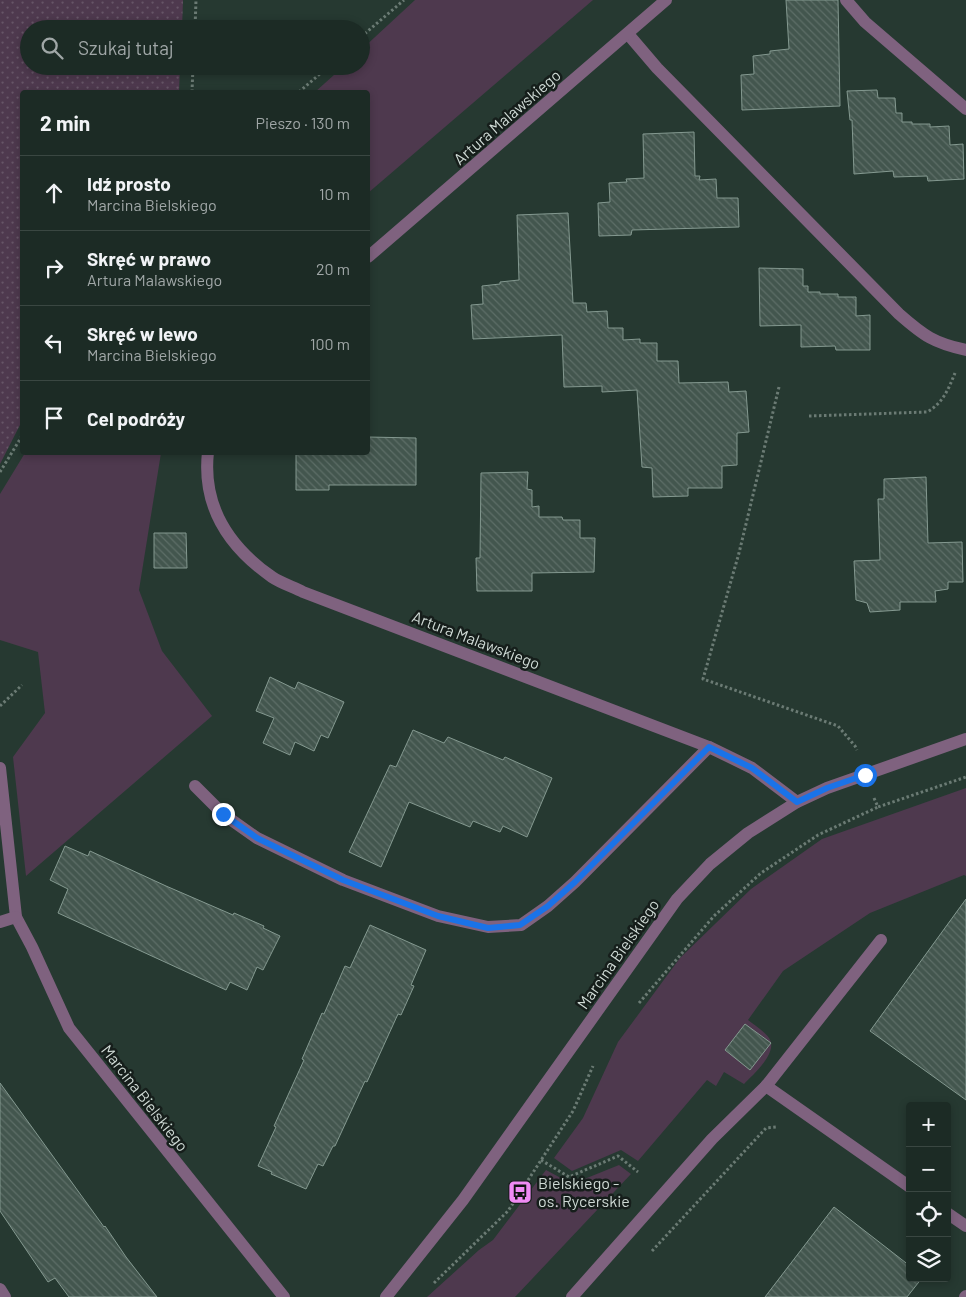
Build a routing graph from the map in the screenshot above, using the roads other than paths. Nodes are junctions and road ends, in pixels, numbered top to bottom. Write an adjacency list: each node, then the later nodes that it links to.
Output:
1 (666, 0): 3 (street, Artura Malawskiego)
2 (846, 0): 4 (street)
3 (628, 34): 5 (street, Artura Malawskiego); 6 (street)
4 (966, 109)
5 (370, 255)
6 (965, 350)
7 (208, 455): 9 (street, Artura Malawskiego)
8 (966, 739): 12 (street, Marcina Bielskiego)
9 (709, 747): 11 (street); 12 (street, Artura Malawskiego)
10 (0, 768): 13 (street)
11 (195, 786)
12 (797, 802): 23 (street, Marcina Bielskiego)
13 (16, 917): 14 (street); 22 (street, Marcina Bielskiego)
14 (0, 922)
15 (881, 940): 16 (street)
16 (766, 1086): 17 (street); 24 (street)
17 (906, 1184)
18 (951, 1216): 19 (street)
19 (966, 1226)
20 (0, 1289): 21 (street)
21 (5, 1297)
22 (284, 1297)
23 (386, 1297)
24 (572, 1297)

